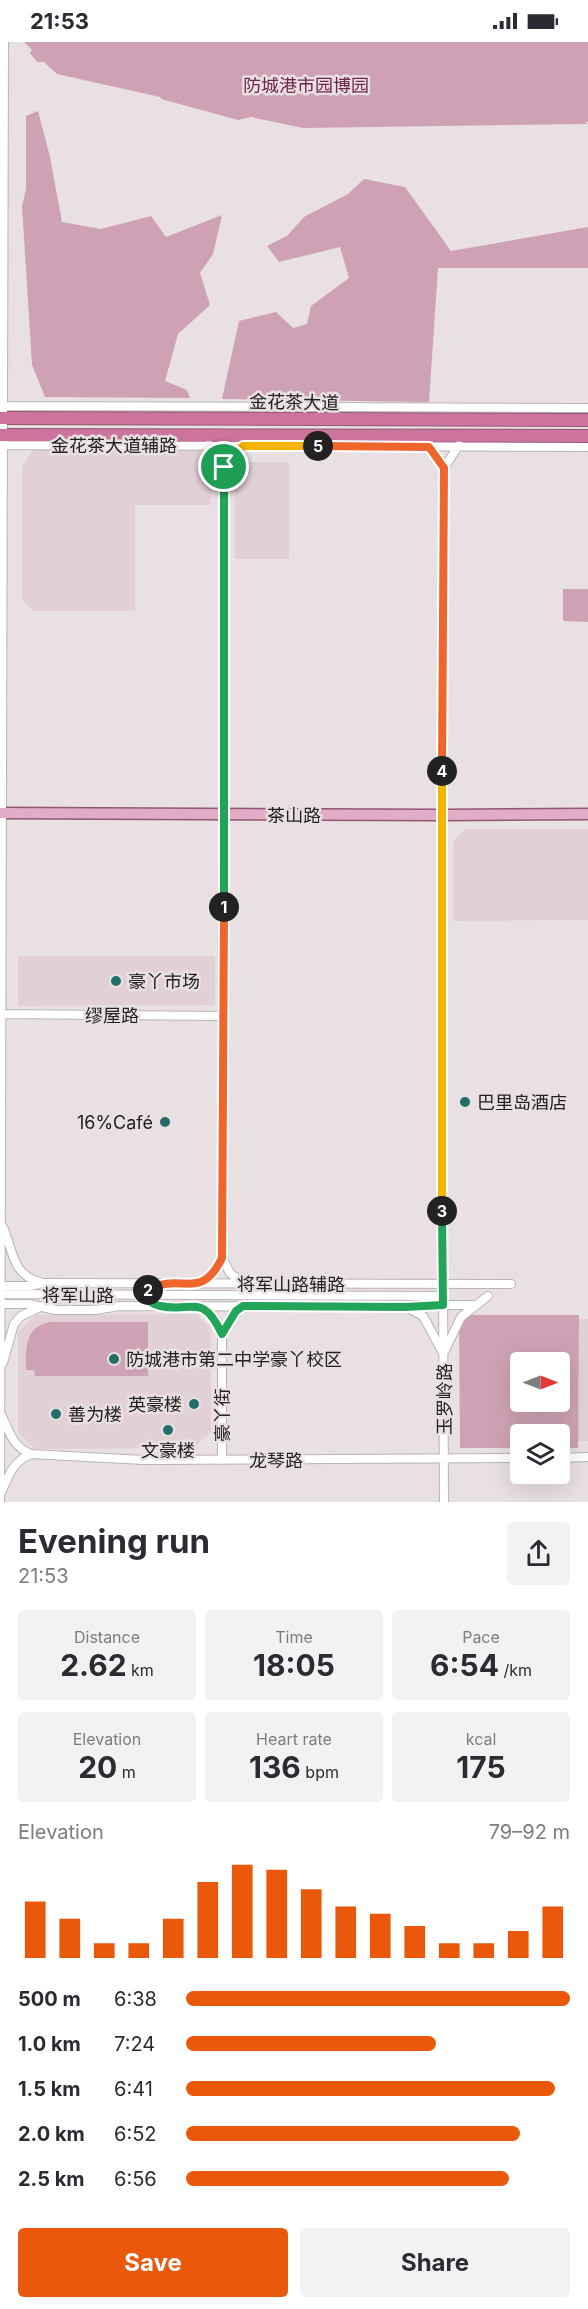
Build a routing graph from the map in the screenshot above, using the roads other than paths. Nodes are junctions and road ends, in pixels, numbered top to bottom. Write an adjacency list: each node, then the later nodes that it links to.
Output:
1 (4, 42): 3 (street)
2 (588, 408): 4 (street)
3 (2, 412): 4 (highway, 金花茶大道); 7 (street)
4 (429, 414): 5 (highway, 金花茶大道)
5 (585, 419)
6 (588, 438): 11 (highway, 金花茶大道)
7 (2, 440): 8 (highway, 金花茶大道); 15 (street)
8 (209, 440): 9 (highway, 金花茶大道); 13 (street)
9 (243, 440): 10 (highway, 金花茶大道); 13 (street)
10 (429, 441): 11 (highway, 金花茶大道); 14 (street)
11 (459, 442): 12 (street); 14 (street)
12 (588, 447)
13 (224, 467): 17 (street)
14 (444, 468): 19 (street, 玉罗岭路)
15 (1, 619): 16 (street)
16 (1, 813): 17 (main road, 茶山路); 20 (street)
17 (225, 814): 19 (main road, 茶山路); 21 (street)
18 (588, 814): 19 (main road, 茶山路)
19 (441, 815): 30 (street, 玉罗岭路)
20 (1, 1014): 21 (street, 缪屋路); 22 (street)
21 (224, 1016): 23 (street)
22 (0, 1222): 24 (street); 32 (street)
23 (222, 1258): 27 (street); 28 (street)
24 (43, 1283): 25 (street, 将军山路辅路); 32 (street, 将军山路辅路)
25 (80, 1283): 26 (street, 将军山路辅路); 35 (street)
26 (159, 1283): 27 (street, 将军山路辅路); 36 (street)
27 (200, 1284): 28 (street, 将军山路辅路)
28 (244, 1284): 29 (street, 将军山路辅路)
29 (275, 1284): 30 (street, 将军山路辅路); 37 (street)
30 (443, 1284): 31 (street, 将军山路辅路); 40 (street, 玉罗岭路)
31 (511, 1284)
32 (0, 1286): 33 (street)
33 (0, 1294): 34 (street, 将军山路); 41 (street)
34 (67, 1295): 35 (street, 将军山路); 43 (street)
35 (105, 1295): 36 (street, 将军山路)
36 (139, 1295): 37 (street, 将军山路); 44 (street)
37 (298, 1295): 38 (street, 将军山路); 47 (street)
38 (335, 1295): 40 (street, 将军山路); 48 (street)
39 (488, 1296): 42 (street)
40 (443, 1300): 42 (street, 将军山路辅路); 49 (street, 将军山路辅路); 51 (street, 玉罗岭路)
41 (0, 1304): 43 (street, 将军山路辅路); 52 (street)
42 (474, 1305): 51 (street)
43 (40, 1306): 44 (street, 将军山路辅路); 52 (street)
44 (159, 1306): 45 (street, 将军山路辅路)
45 (199, 1306): 46 (street, 将军山路辅路); 50 (street)
46 (243, 1306): 47 (street, 将军山路辅路); 50 (street)
47 (275, 1307): 48 (street, 将军山路辅路)
48 (361, 1307): 49 (street, 将军山路辅路)
49 (405, 1307): 51 (street)
50 (222, 1334): 58 (street, 豪丫街)
51 (444, 1353): 59 (street, 玉罗岭路)
52 (0, 1371): 53 (street)
53 (0, 1411): 54 (street); 60 (street)
54 (31, 1454): 58 (street, 龙琴路); 60 (street)
55 (588, 1457): 57 (street)
56 (510, 1458): 59 (street, 龙琴路)
57 (570, 1458)
58 (222, 1460): 59 (street, 龙琴路)
59 (444, 1460): 62 (street, 玉罗岭路)
60 (0, 1496): 61 (street)
61 (0, 1502)
62 (444, 1502)

